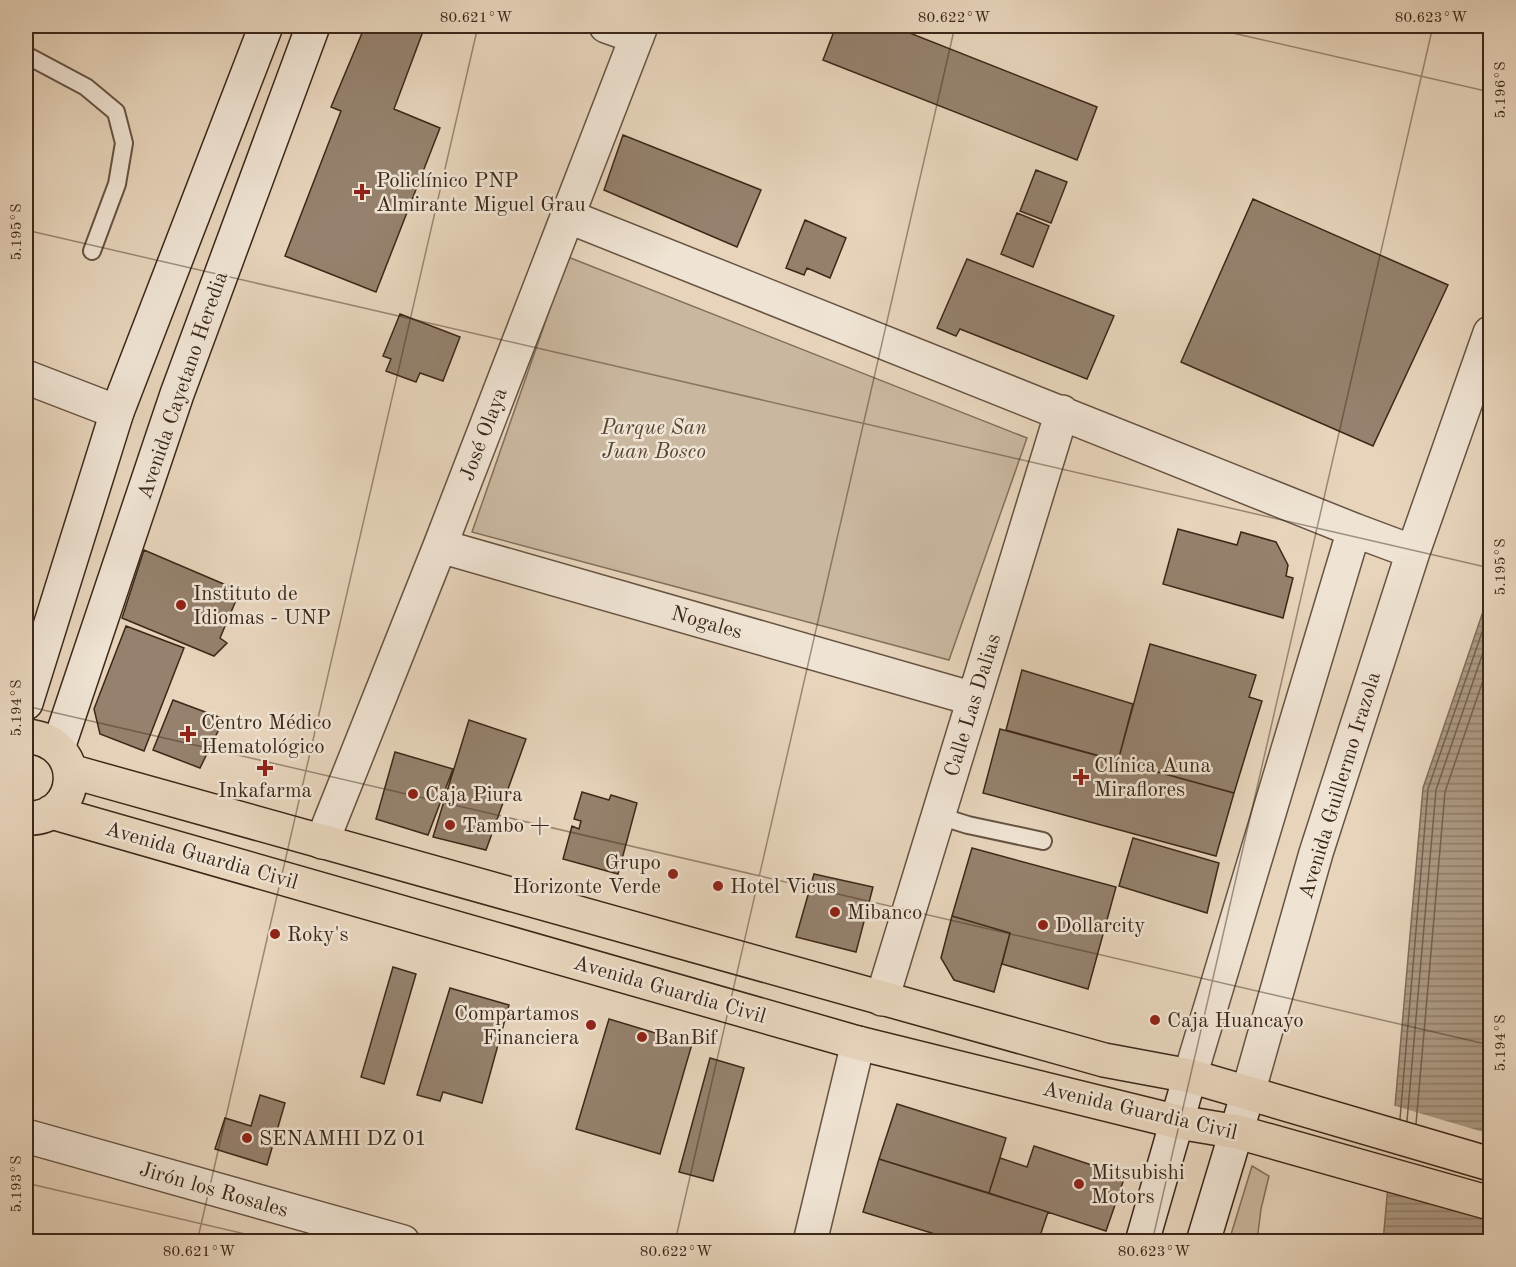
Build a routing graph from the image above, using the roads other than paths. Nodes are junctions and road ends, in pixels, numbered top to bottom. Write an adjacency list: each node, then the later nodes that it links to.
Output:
1 (266, 26): 10 (street)
2 (313, 26): 18 (street, Avenida Cayetano Heredia)
3 (606, 26): 4 (street)
4 (639, 31): 6 (street, José Olaya)
5 (26, 55): 7 (lane)
6 (567, 216): 11 (street); 13 (street, José Olaya)
7 (92, 251)
8 (1491, 333): 14 (street, Avenida Guillermo Irazola)
9 (26, 377): 10 (street)
10 (117, 412): 16 (street)
11 (1062, 412): 12 (street); 15 (street, Calle Las Dalias)
12 (1354, 530): 14 (street); 27 (street)
13 (440, 546): 15 (street, Nogales); 22 (street, José Olaya)
14 (1413, 552): 28 (street, Avenida Guillermo Irazola)
15 (974, 699): 20 (street, Calle Las Dalias)
16 (26, 703)
17 (26, 736): 18 (main road, Avenida Guardia Civil)
18 (64, 759): 19 (main road); 22 (main road, Avenida Guardia Civil)
19 (38, 815): 24 (main road, Avenida Guardia Civil)
20 (939, 816): 21 (lane); 25 (street, Calle Las Dalias)
21 (1043, 841)
22 (322, 842): 23 (main road, Avenida Guardia Civil)
23 (581, 914): 24 (main road); 25 (main road, Avenida Guardia Civil)
24 (570, 960): 26 (main road, Avenida Guardia Civil)
25 (882, 999): 27 (main road, Avenida Guardia Civil)
26 (858, 1043): 29 (main road, Avenida Guardia Civil); 35 (street)
27 (1190, 1076): 28 (main road, Avenida Guardia Civil); 29 (street)
28 (1248, 1093): 30 (street, Avenida Guillermo Irazola); 32 (main road, Avenida Guardia Civil)
29 (1178, 1122): 30 (main road, Avenida Guardia Civil); 36 (street)
30 (1238, 1132): 33 (main road, Avenida Guardia Civil); 37 (street, Avenida Guillermo Irazola)
31 (26, 1136): 34 (street, Jirón los Rosales)
32 (1491, 1164)
33 (1491, 1203)
34 (403, 1242)
35 (810, 1242)
36 (1142, 1242)
37 (1203, 1242)

